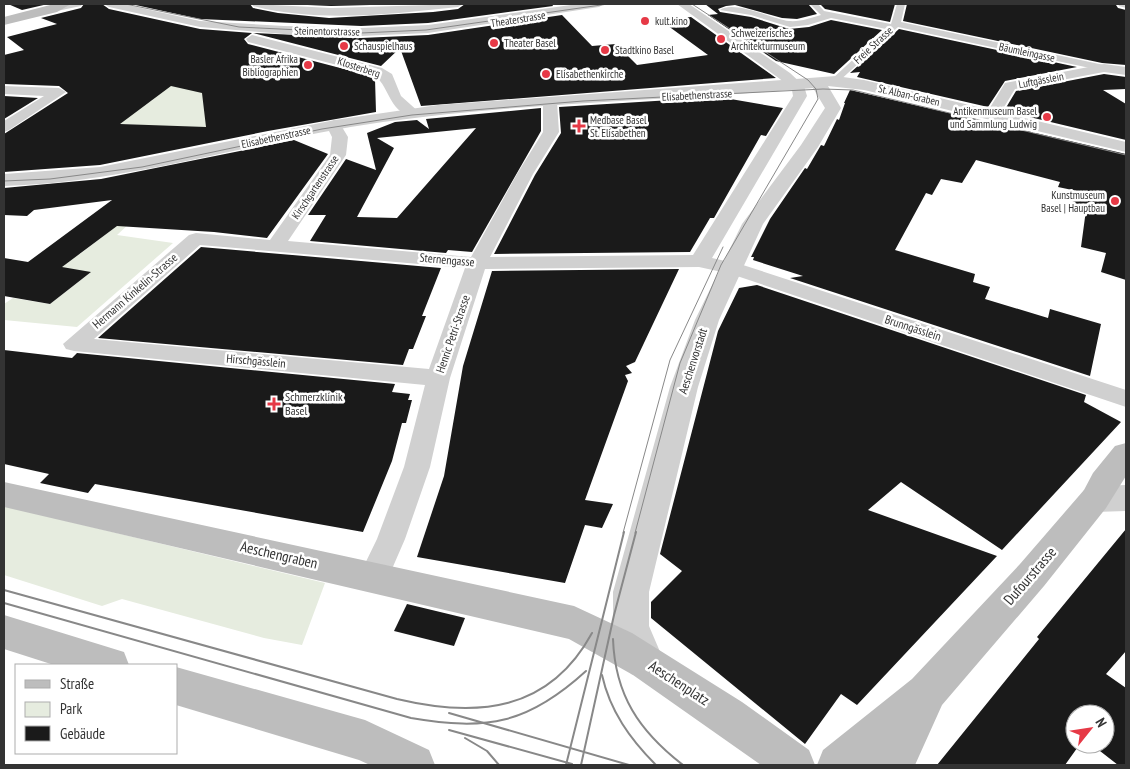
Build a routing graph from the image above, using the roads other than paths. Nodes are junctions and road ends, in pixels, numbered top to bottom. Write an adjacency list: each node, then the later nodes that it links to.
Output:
1 (35, 4): 14 (main road)
2 (77, 4): 12 (street)
3 (109, 4): 20 (street, Steinentorstrasse)
4 (154, 4): 20 (street, Steinentorstrasse)
5 (258, 4): 11 (street)
6 (458, 4): 11 (street)
7 (599, 4): 22 (street, Theaterstrasse)
8 (682, 4): 28 (street)
9 (814, 4): 18 (street)
10 (901, 4): 17 (street, Freie Strasse)
11 (426, 5): 22 (street)
12 (58, 6): 19 (main road)
13 (761, 7): 16 (street)
14 (4, 11)
15 (723, 13): 16 (street)
16 (752, 13): 18 (street)
17 (900, 14): 21 (street, Freie Strasse); 23 (street, Bäumleingasse)
18 (831, 15): 21 (street, Bäumleingasse)
19 (4, 21)
20 (240, 26): 22 (street, Steinentorstrasse); 24 (street, Steinentorstrasse)
21 (894, 26): 23 (street, Bäumleingasse); 27 (street, Freie Strasse)
22 (414, 30)
23 (928, 30): 25 (street, Bäumleingasse)
24 (315, 55): 31 (street, Klosterberg)
25 (1104, 68): 26 (street, Bäumleingasse); 32 (street, Luftgässlein)
26 (1126, 71)
27 (830, 87): 28 (street, Elisabethenstrasse); 32 (street, St. Alban-Graben); 36 (street, St. Alban-Graben); 41 (street, Aeschenvorstadt)
28 (798, 88): 30 (street, Elisabethenstrasse); 41 (street, Aeschenvorstadt)
29 (4, 90): 34 (street)
30 (550, 102): 31 (street, Elisabethenstrasse); 40 (street, Henric Petri-Strasse)
31 (413, 113): 33 (street, Elisabethenstrasse)
32 (993, 114): 35 (street, St. Alban-Graben)
33 (334, 125): 37 (street, Elisabethenstrasse); 39 (street, Kirschgartenstrasse)
34 (4, 127)
35 (1126, 147)
36 (1126, 156)
37 (4, 180)
38 (196, 239): 39 (street, Sternengasse); 42 (street, Hermann Kinkelin-Strasse)
39 (274, 246): 40 (street, Sternengasse)
40 (478, 263): 41 (street, Sternengasse); 43 (street, Henric Petri-Strasse)
41 (714, 264): 44 (street, Brunngässlein); 51 (street, Aeschenvorstadt)
42 (74, 344): 43 (street, Hirschgässlein)
43 (438, 378): 48 (street, Henric Petri-Strasse)
44 (1126, 399)
45 (1126, 454): 47 (main road, Dufourstrasse)
46 (4, 494): 48 (main road, Aeschengraben)
47 (1111, 499): 54 (main road, Dufourstrasse)
48 (374, 576): 49 (main road, Aeschengraben)
49 (555, 617): 51 (main road, Aeschenplatz)
50 (4, 632): 52 (main road)
51 (645, 661): 56 (main road, Aeschenplatz)
52 (107, 664)
53 (178, 687): 55 (main road)
54 (926, 693): 57 (main road, Dufourstrasse); 58 (main road, Dufourstrasse)
55 (410, 763)
56 (794, 765)
57 (838, 765)
58 (892, 765)

